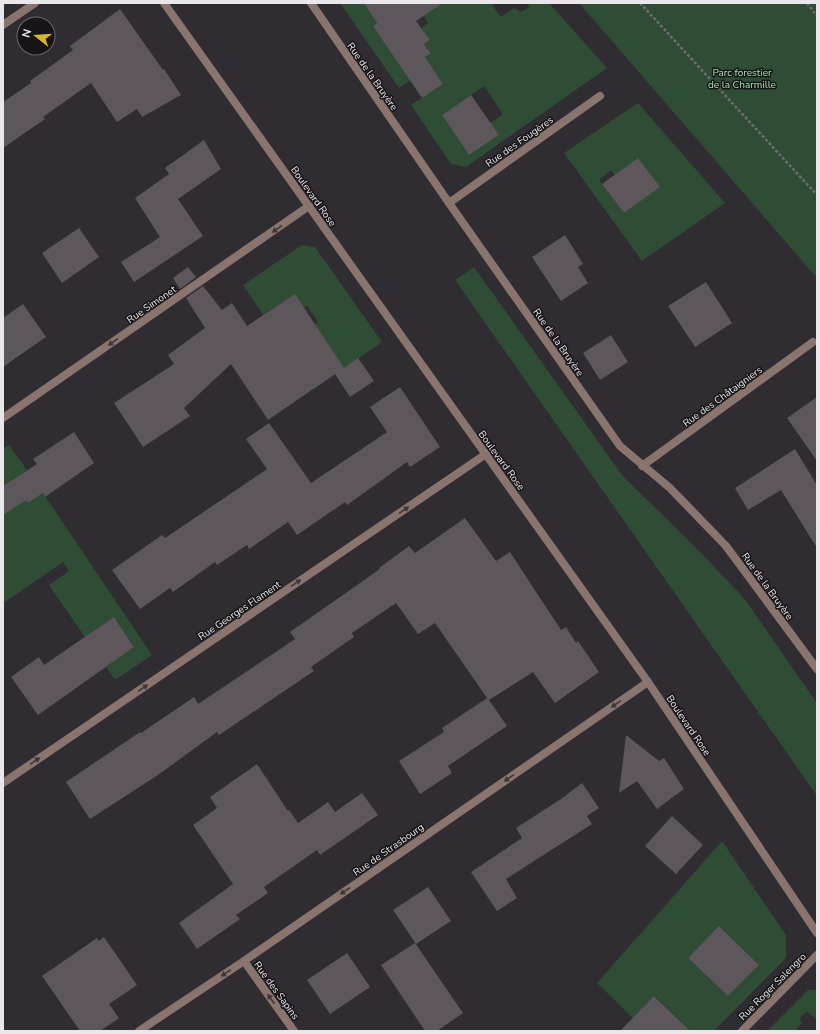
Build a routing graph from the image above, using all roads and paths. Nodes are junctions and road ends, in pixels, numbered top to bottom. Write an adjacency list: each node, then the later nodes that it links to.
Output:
1 (35, 3): 7 (street)
2 (164, 3): 11 (street, Boulevard Rose)
3 (311, 3): 10 (street, Rue de la Bruyère)
4 (640, 3): 9 (path)
5 (807, 3): 6 (path)
6 (817, 16)
7 (3, 25)
8 (600, 96): 10 (street, Rue des Fougères)
9 (817, 195)
10 (449, 203): 15 (street, Rue de la Bruyère)
11 (309, 206): 13 (street, Rue Simonet, one-way to 13); 14 (street, Boulevard Rose)
12 (813, 342): 15 (street, Rue des Châtaigniers)
13 (3, 418)
14 (486, 454): 17 (street, Boulevard Rose); 18 (street, Rue Georges Flament, one-way to 14)
15 (642, 466): 16 (street, Rue de la Bruyère)
16 (817, 669)
17 (648, 682): 19 (street, Boulevard Rose); 21 (street, Rue de Strasbourg, one-way to 21)
18 (3, 783)
19 (817, 933)
20 (817, 955): 24 (street, Rue Roger Salengro)
21 (244, 961): 22 (street, Rue de Strasbourg, one-way to 22); 23 (street, Rue des Sapins, one-way to 21)
22 (139, 1031)
23 (294, 1031)
24 (742, 1031)

